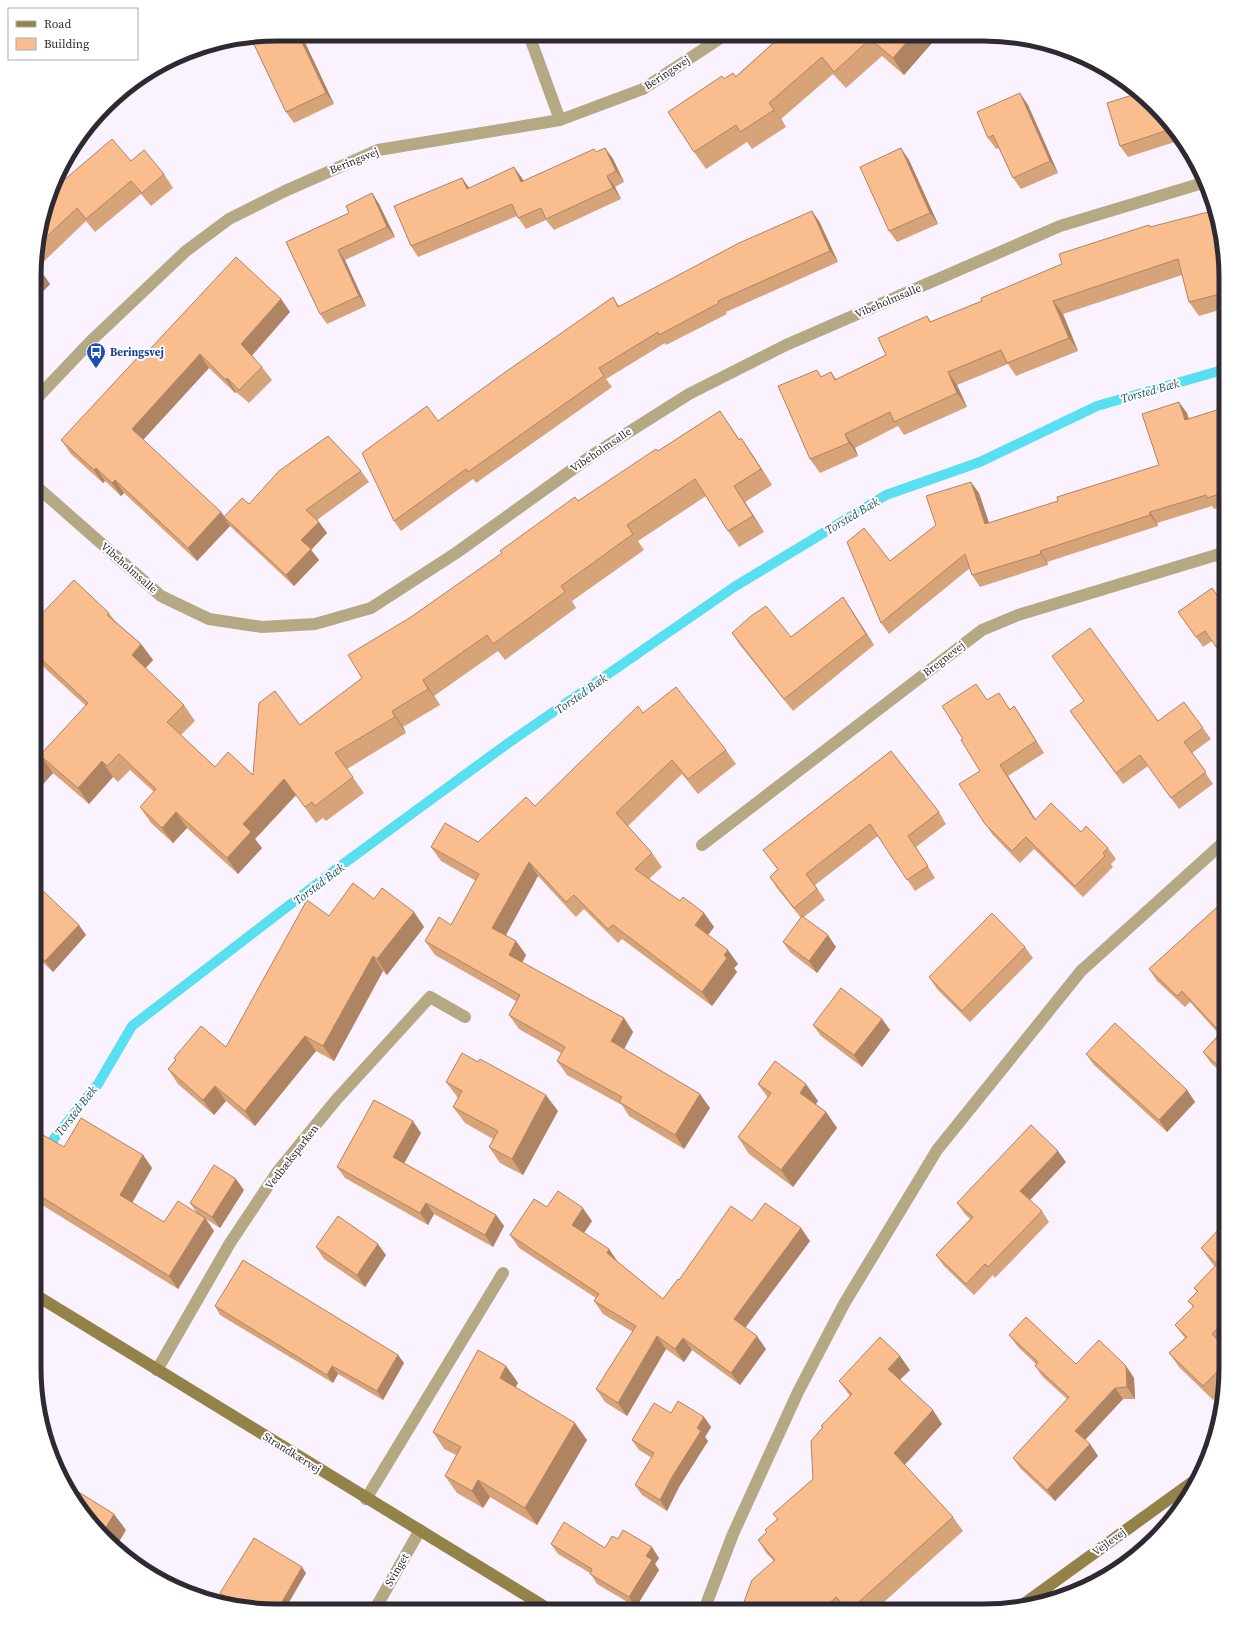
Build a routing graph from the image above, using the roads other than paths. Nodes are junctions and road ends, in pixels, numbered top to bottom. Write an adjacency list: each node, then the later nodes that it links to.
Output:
1 (531, 41): 3 (street)
2 (716, 41): 3 (street, Beringsvej)
3 (560, 120): 5 (street, Beringsvej)
4 (1200, 184): 6 (street, Vibeholmsalle)
5 (41, 395)
6 (41, 490)
7 (1219, 554): 8 (street, Bregnevej)
8 (702, 845)
9 (1219, 846): 20 (street)
10 (465, 1017): 13 (street, Vedbæksparken)
11 (503, 1273): 15 (street)
12 (41, 1298): 13 (main road, Strandkærvej)
13 (157, 1370): 15 (main road, Strandkærvej)
14 (1187, 1486): 17 (main road, Vejlevej)
15 (366, 1499): 16 (main road, Strandkærvej)
16 (420, 1530): 18 (street, Svinget); 19 (main road, Strandkærvej)
17 (1031, 1599)
18 (378, 1604)
19 (540, 1604)
20 (706, 1604)

